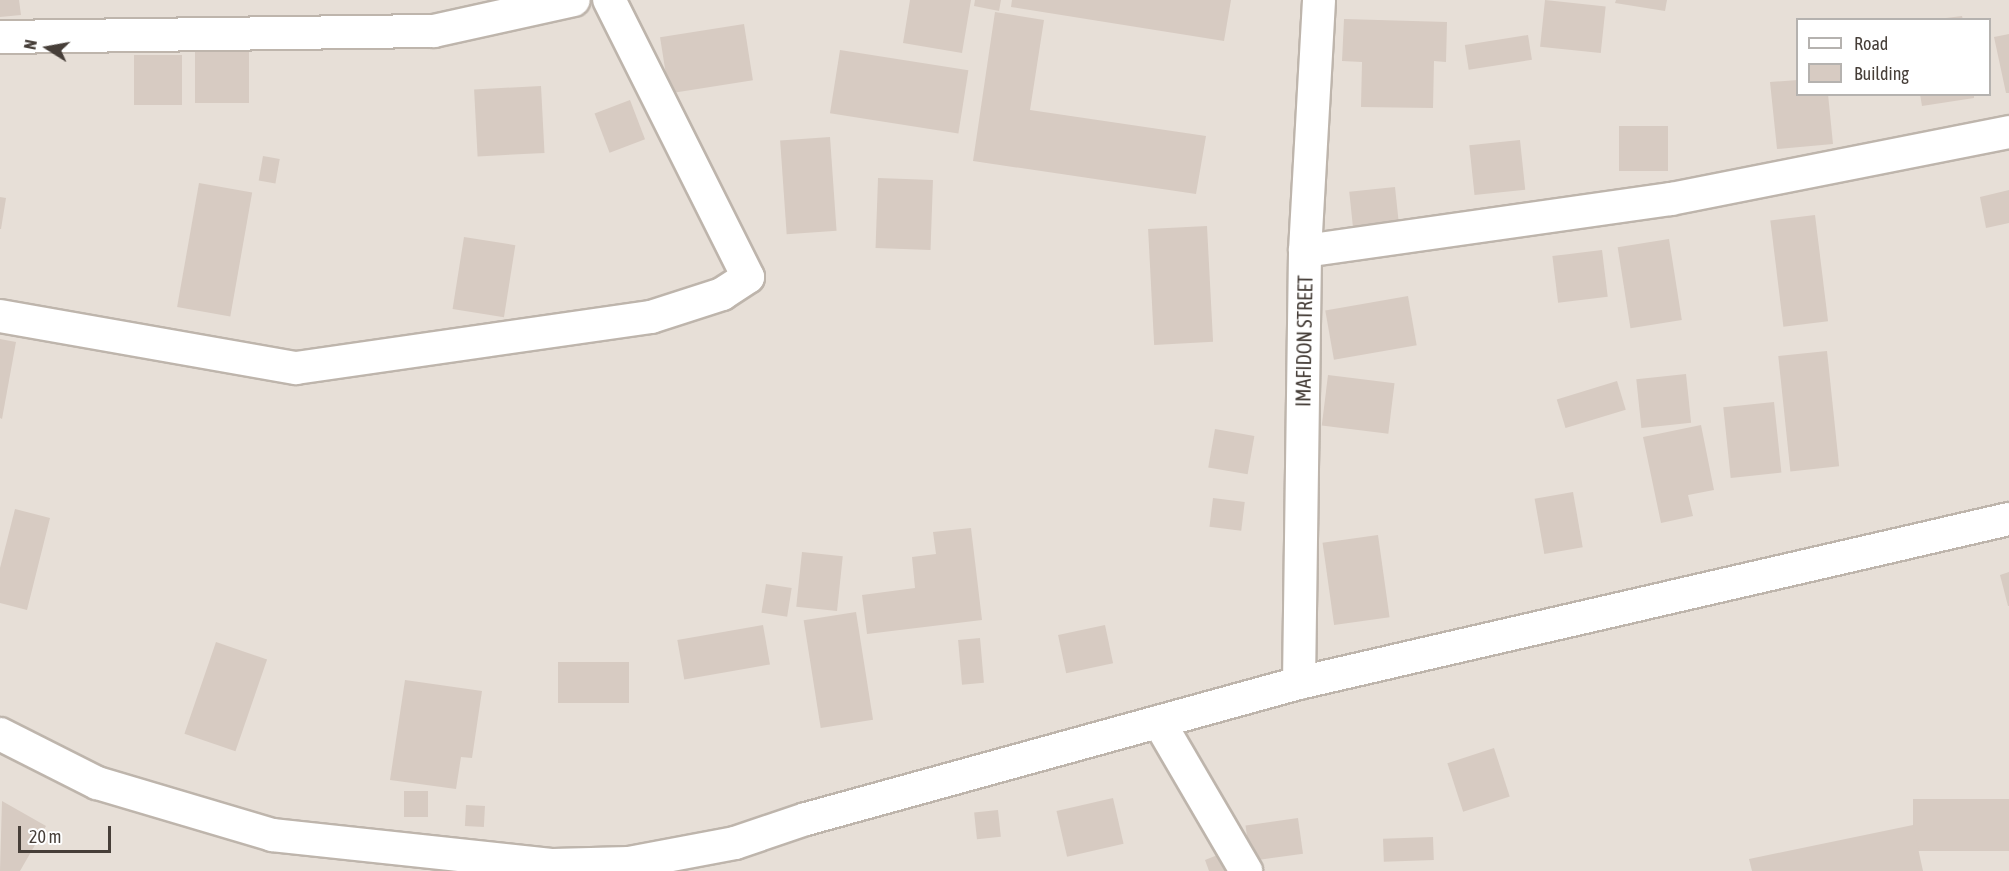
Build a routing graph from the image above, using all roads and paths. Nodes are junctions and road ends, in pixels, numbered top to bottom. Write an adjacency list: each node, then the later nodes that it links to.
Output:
1 (574, 0): 4 (street)
2 (609, 0): 7 (street)
3 (1319, 0): 6 (street, IMAFIDON STREET)
4 (0, 37)
5 (2009, 132): 6 (street)
6 (1305, 251): 9 (street, IMAFIDON STREET)
7 (0, 316)
8 (2009, 519): 9 (street)
9 (1299, 683): 10 (street)
10 (1160, 722): 12 (street); 13 (street)
11 (0, 734): 12 (street)
12 (735, 857)
13 (1246, 871)

